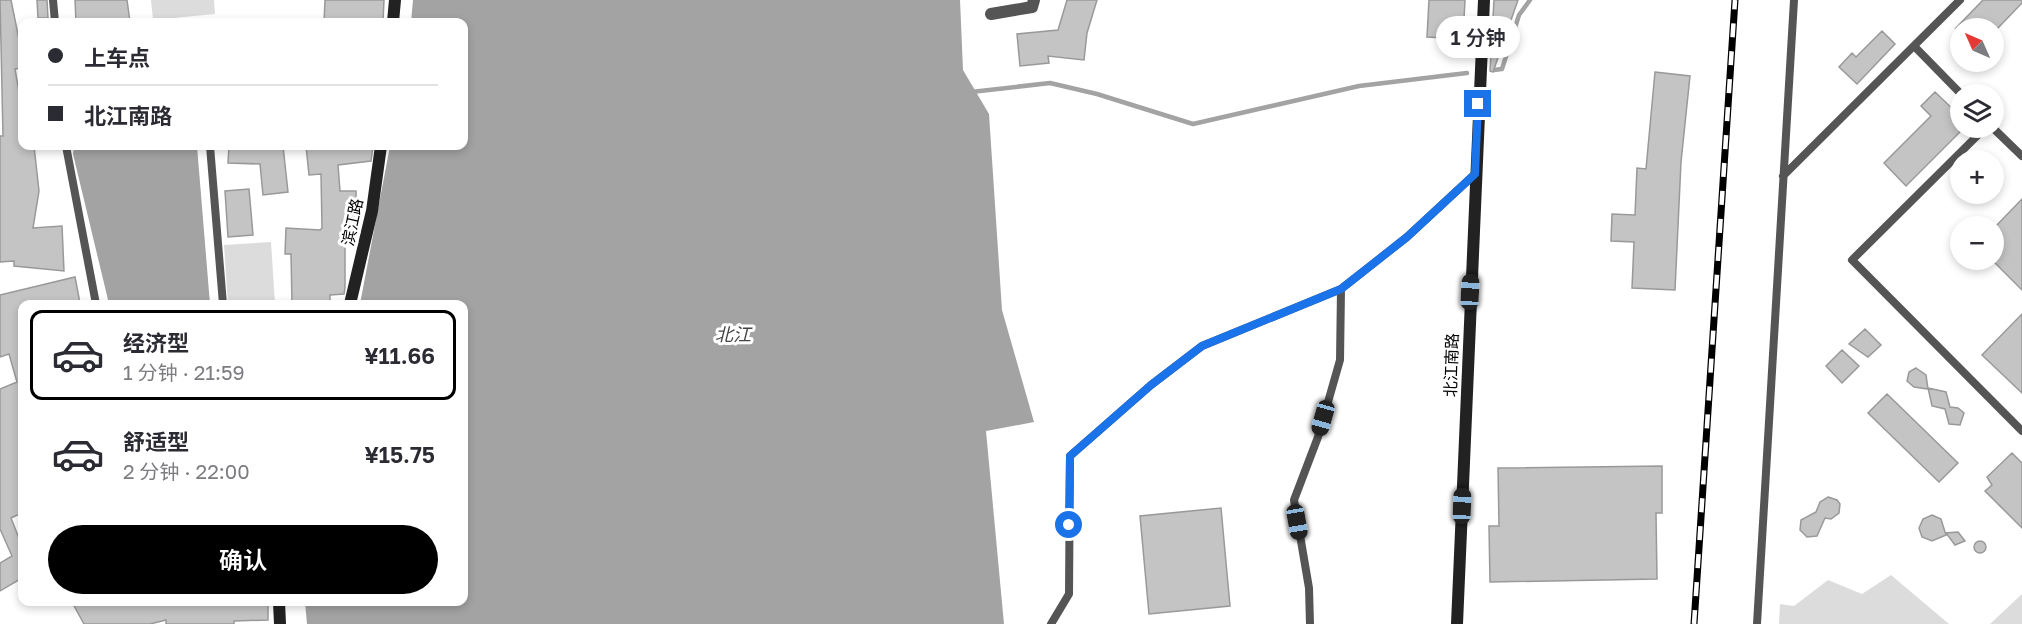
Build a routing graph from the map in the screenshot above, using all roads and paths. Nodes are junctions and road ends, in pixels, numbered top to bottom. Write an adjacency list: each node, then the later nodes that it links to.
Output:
1 (53, 0): 8 (lane)
2 (395, 0): 9 (street)
3 (1034, 0): 7 (street)
4 (1484, 0): 18 (street, 北江南路)
5 (1794, 0): 19 (lane)
6 (1960, 0): 10 (lane)
7 (991, 14)
8 (55, 18)
9 (393, 18)
10 (1914, 46): 11 (lane); 19 (lane)
11 (1951, 84)
12 (1975, 138): 24 (lane)
13 (2003, 138): 17 (lane)
14 (67, 150): 21 (lane)
15 (210, 150): 22 (lane)
16 (380, 150): 23 (street, 滨江路)
17 (2022, 156)
18 (1475, 174): 20 (lane); 29 (street, 北江南路)
19 (1783, 176): 30 (lane)
20 (1341, 289): 27 (lane); 28 (lane)
21 (95, 300)
22 (223, 300)
23 (351, 300)
24 (2021, 429)
25 (279, 606): 26 (street)
26 (280, 624)
27 (1051, 624)
28 (1310, 624)
29 (1457, 624)
30 (1757, 624)

